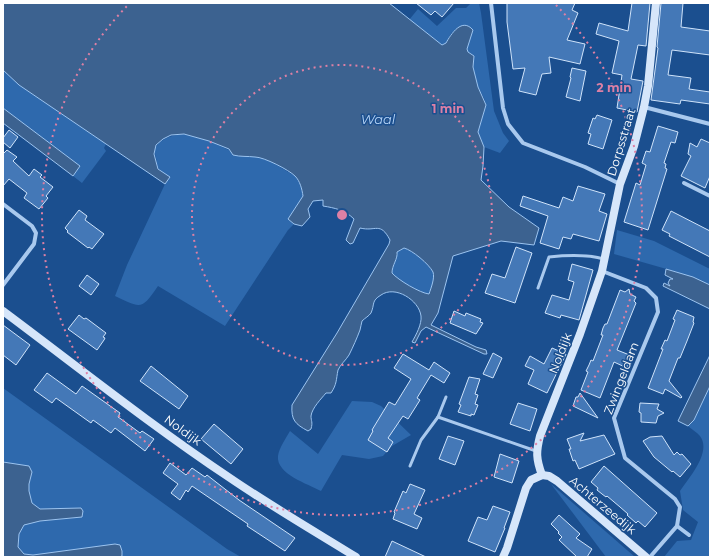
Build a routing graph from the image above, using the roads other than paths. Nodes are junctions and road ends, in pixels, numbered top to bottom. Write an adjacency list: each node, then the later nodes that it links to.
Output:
1 (491, 3): 6 (street)
2 (656, 3): 3 (street, Dorpsstraat)
3 (644, 107): 4 (street); 6 (street, Dorpsstraat)
4 (710, 124)
5 (684, 183): 7 (street)
6 (620, 184): 9 (street, Dorpsstraat)
7 (710, 196)
8 (3, 204): 10 (street)
9 (604, 262): 11 (lane); 15 (street, Noldijk); 18 (street, Zwingeldam)
10 (3, 286)
11 (538, 288)
12 (3, 310): 20 (street, Noldijk)
13 (446, 396): 14 (lane)
14 (438, 417): 15 (lane); 16 (lane)
15 (537, 452): 17 (street, Noldijk)
16 (410, 466)
17 (542, 475): 22 (street); 23 (street, Achterzeedijk)
18 (677, 526): 19 (street); 24 (street)
19 (689, 535)
20 (349, 554): 21 (street, Noldijk)
21 (356, 557)
22 (503, 557)
23 (646, 557)
24 (650, 557)

